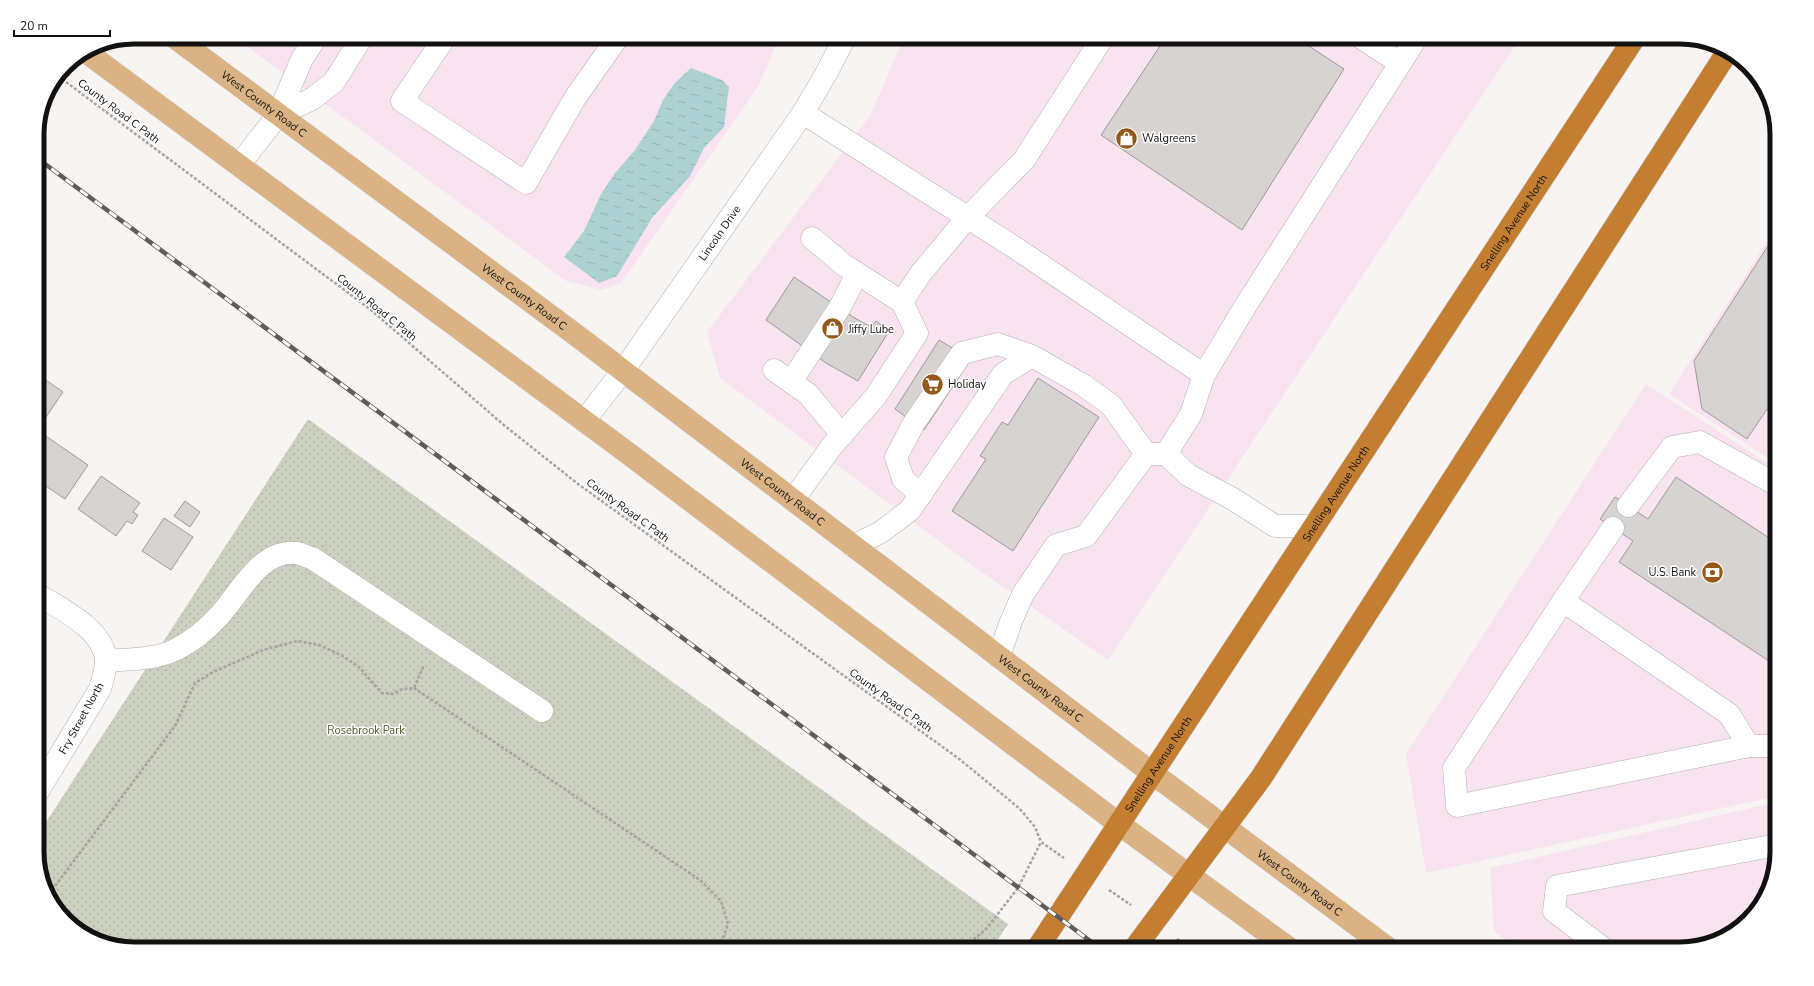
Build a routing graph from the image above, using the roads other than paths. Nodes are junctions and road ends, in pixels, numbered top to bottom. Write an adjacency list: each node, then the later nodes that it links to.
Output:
1 (183, 44): 15 (main road, West County Road C)
2 (312, 44): 15 (street)
3 (358, 44): 15 (street)
4 (440, 44): 5 (street)
5 (613, 44)
6 (841, 44): 14 (street, Lincoln Drive)
7 (1099, 44): 17 (street)
8 (1371, 44): 13 (street)
9 (1412, 44): 13 (street)
10 (1630, 44): 31 (highway, Snelling Avenue North)
11 (90, 55): 16 (main road)
12 (1725, 56): 44 (highway)
13 (1400, 62): 23 (street)
14 (803, 114): 17 (street); 22 (street, Lincoln Drive)
15 (278, 115): 16 (street); 22 (main road, West County Road C)
16 (239, 165): 24 (main road)
17 (968, 218): 20 (street); 23 (street)
18 (812, 238): 19 (street)
19 (858, 274): 20 (street); 25 (street)
20 (902, 302): 25 (street)
21 (1032, 356): 26 (street); 28 (street); 28 (street)
22 (623, 371): 24 (street, Lincoln Drive); 29 (main road, West County Road C)
23 (1204, 375): 26 (street)
24 (584, 421): 43 (main road)
25 (842, 435): 29 (street)
26 (1156, 454): 31 (street); 36 (street)
27 (1770, 481): 30 (street)
28 (921, 496): 33 (street)
29 (793, 500): 33 (main road, West County Road C)
30 (1628, 506)
31 (1313, 526): 41 (highway, Snelling Avenue North)
32 (1613, 528): 35 (street)
33 (853, 546): 36 (main road, West County Road C)
34 (44, 599): 37 (street)
35 (1563, 601): 39 (street); 39 (street)
36 (999, 657): 41 (main road, West County Road C)
37 (106, 661): 38 (street); 42 (street, Fry Street North)
38 (542, 711)
39 (1749, 746): 40 (street)
40 (1770, 746)
41 (1152, 773): 43 (highway, Snelling Avenue North); 44 (main road, West County Road C)
42 (44, 781)
43 (1119, 824): 46 (main road); 47 (highway, Snelling Avenue North)
44 (1226, 826): 46 (highway); 50 (main road, West County Road C)
45 (1770, 846): 51 (street)
46 (1190, 875): 48 (highway); 49 (main road)
47 (1042, 942)
48 (1139, 942)
49 (1281, 942)
50 (1380, 942)
51 (1595, 942)

